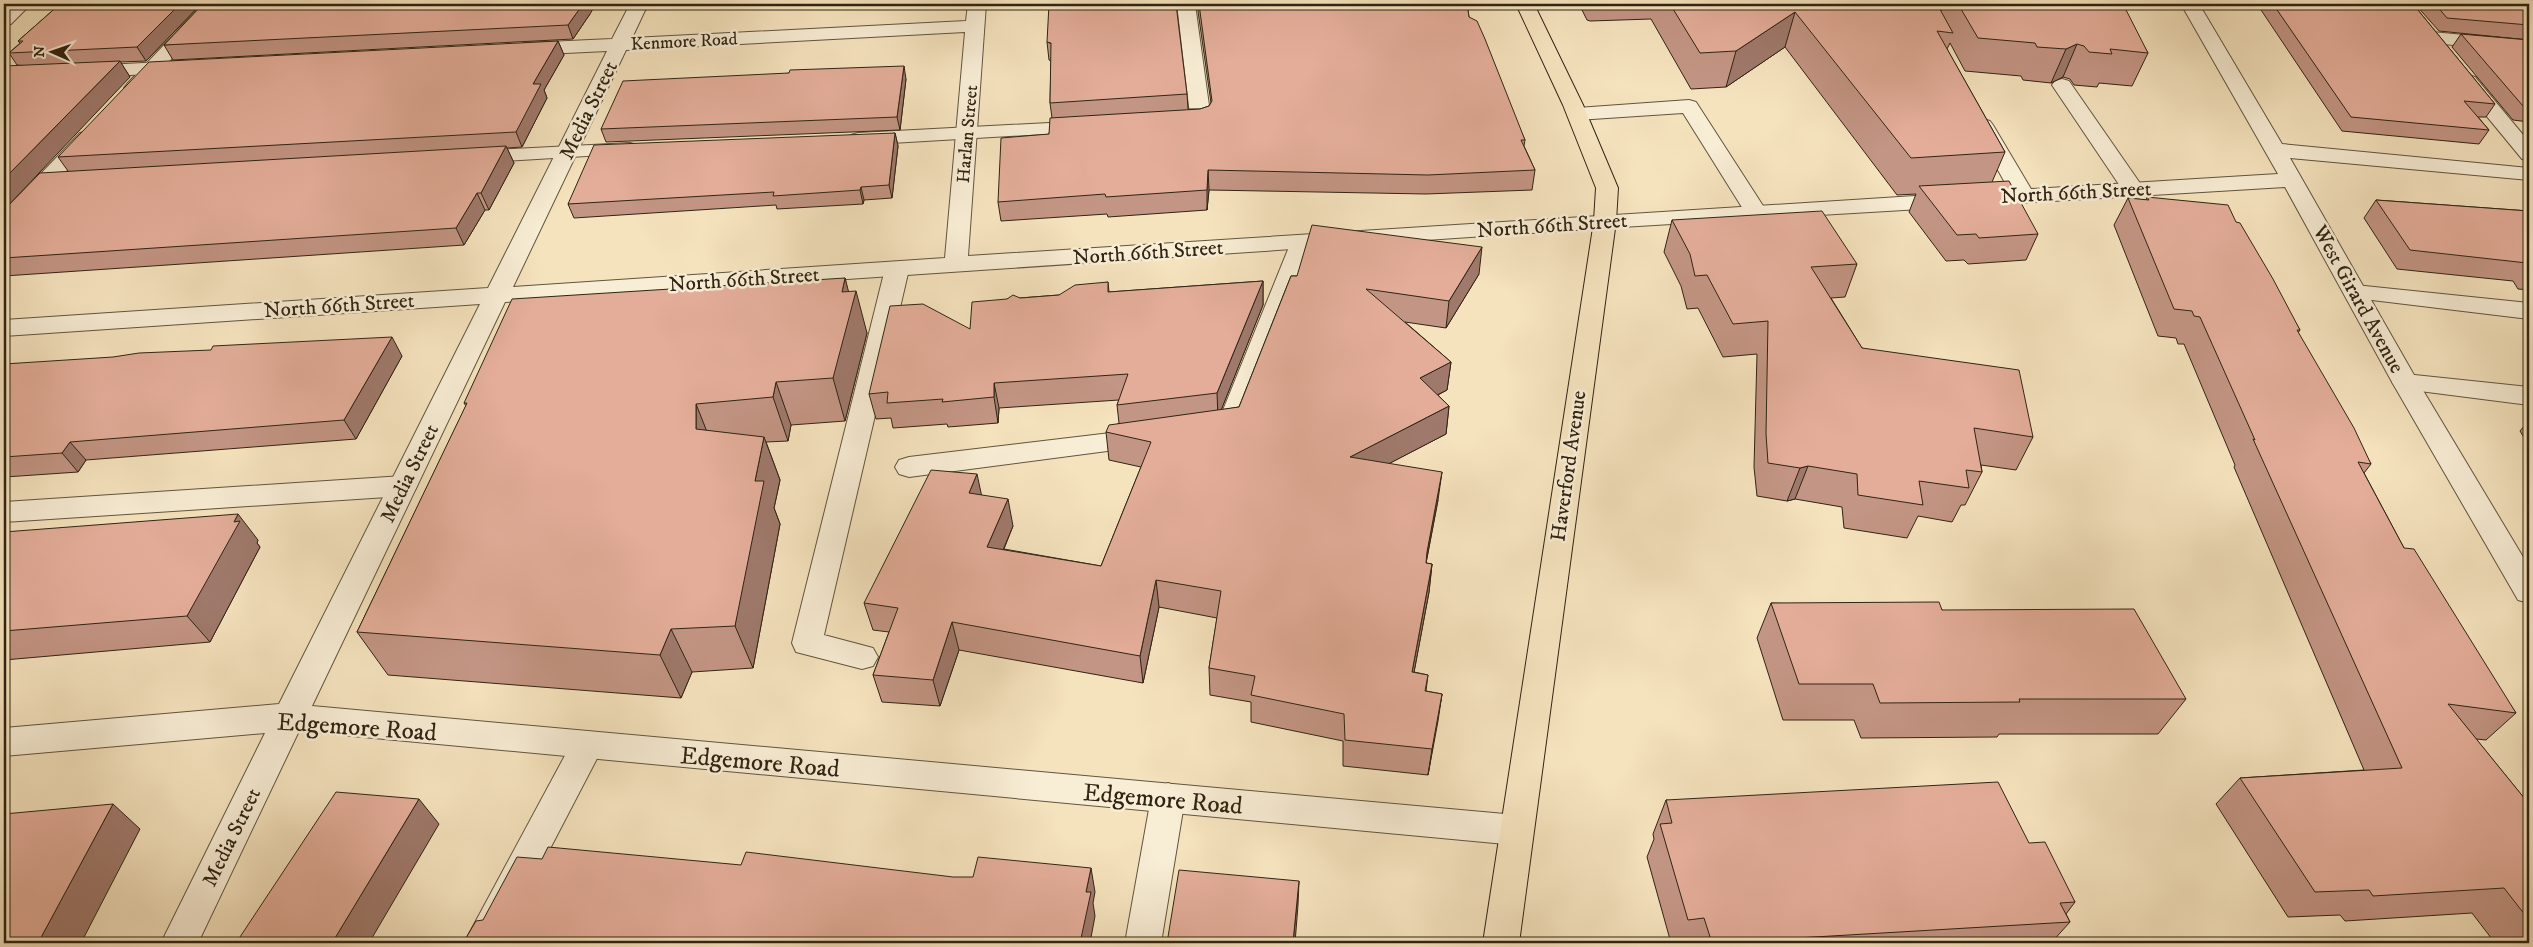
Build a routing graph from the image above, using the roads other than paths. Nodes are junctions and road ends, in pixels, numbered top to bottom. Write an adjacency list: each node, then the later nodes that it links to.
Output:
1 (22, 4): 8 (street)
2 (213, 4): 14 (street)
3 (639, 4): 10 (street, Media Street)
4 (977, 4): 9 (street, Harlan Street)
5 (1186, 4): 20 (street)
6 (1525, 4): 19 (main road, Haverford Avenue)
7 (2188, 5): 26 (street, West Girard Avenue)
8 (4, 20)
9 (976, 26): 10 (street, Kenmore Road); 23 (street, Harlan Street)
10 (619, 44): 12 (street, Kenmore Road); 27 (street, Media Street)
11 (2529, 46): 28 (street)
12 (507, 50)
13 (202, 66): 14 (street)
14 (152, 69): 15 (street); 17 (street)
15 (73, 72)
16 (2062, 85): 34 (street)
17 (119, 104)
18 (1974, 108): 35 (street)
19 (1577, 114): 36 (street); 37 (main road, Haverford Avenue)
20 (1152, 123)
21 (99, 125): 33 (street)
22 (1103, 126): 23 (street)
23 (967, 135): 24 (street); 40 (street, Harlan Street)
24 (837, 140)
25 (648, 148): 27 (street)
26 (2275, 150): 30 (street); 32 (street, West Girard Avenue)
27 (568, 152): 29 (street); 43 (street, Media Street)
28 (2529, 155)
29 (450, 158)
30 (2529, 174)
31 (75, 180): 33 (street)
32 (2292, 180): 34 (street, North 66th Street); 42 (street, West Girard Avenue)
33 (46, 182): 38 (street)
34 (2133, 189): 35 (street, North 66th Street)
35 (2023, 195): 36 (street, North 66th Street)
36 (1756, 212): 37 (street, North 66th Street)
37 (1605, 221): 39 (street, North 66th Street); 57 (main road, Haverford Avenue)
38 (4, 225)
39 (1302, 242): 40 (street, North 66th Street); 48 (street)
40 (956, 265): 41 (street, North 66th Street)
41 (897, 269): 43 (street, North 66th Street); 52 (street)
42 (2354, 292): 44 (street); 46 (street, West Girard Avenue)
43 (497, 294): 45 (street, North 66th Street); 49 (street, Media Street)
44 (2529, 311)
45 (4, 328)
46 (2405, 382): 47 (street); 51 (street, West Girard Avenue)
47 (2529, 396)
48 (909, 468)
49 (403, 486): 50 (street); 53 (street, Media Street)
50 (4, 512)
51 (2526, 581)
52 (862, 657)
53 (289, 717): 54 (street, Edgemore Road); 55 (street, Edgemore Road); 58 (street, Media Street)
54 (4, 742)
55 (588, 744): 56 (street, Edgemore Road); 59 (street)
56 (1168, 798): 57 (street, Edgemore Road); 60 (street)
57 (1516, 830): 61 (main road, Haverford Avenue)
58 (179, 943)
59 (482, 943)
60 (1143, 943)
61 (1501, 943)

